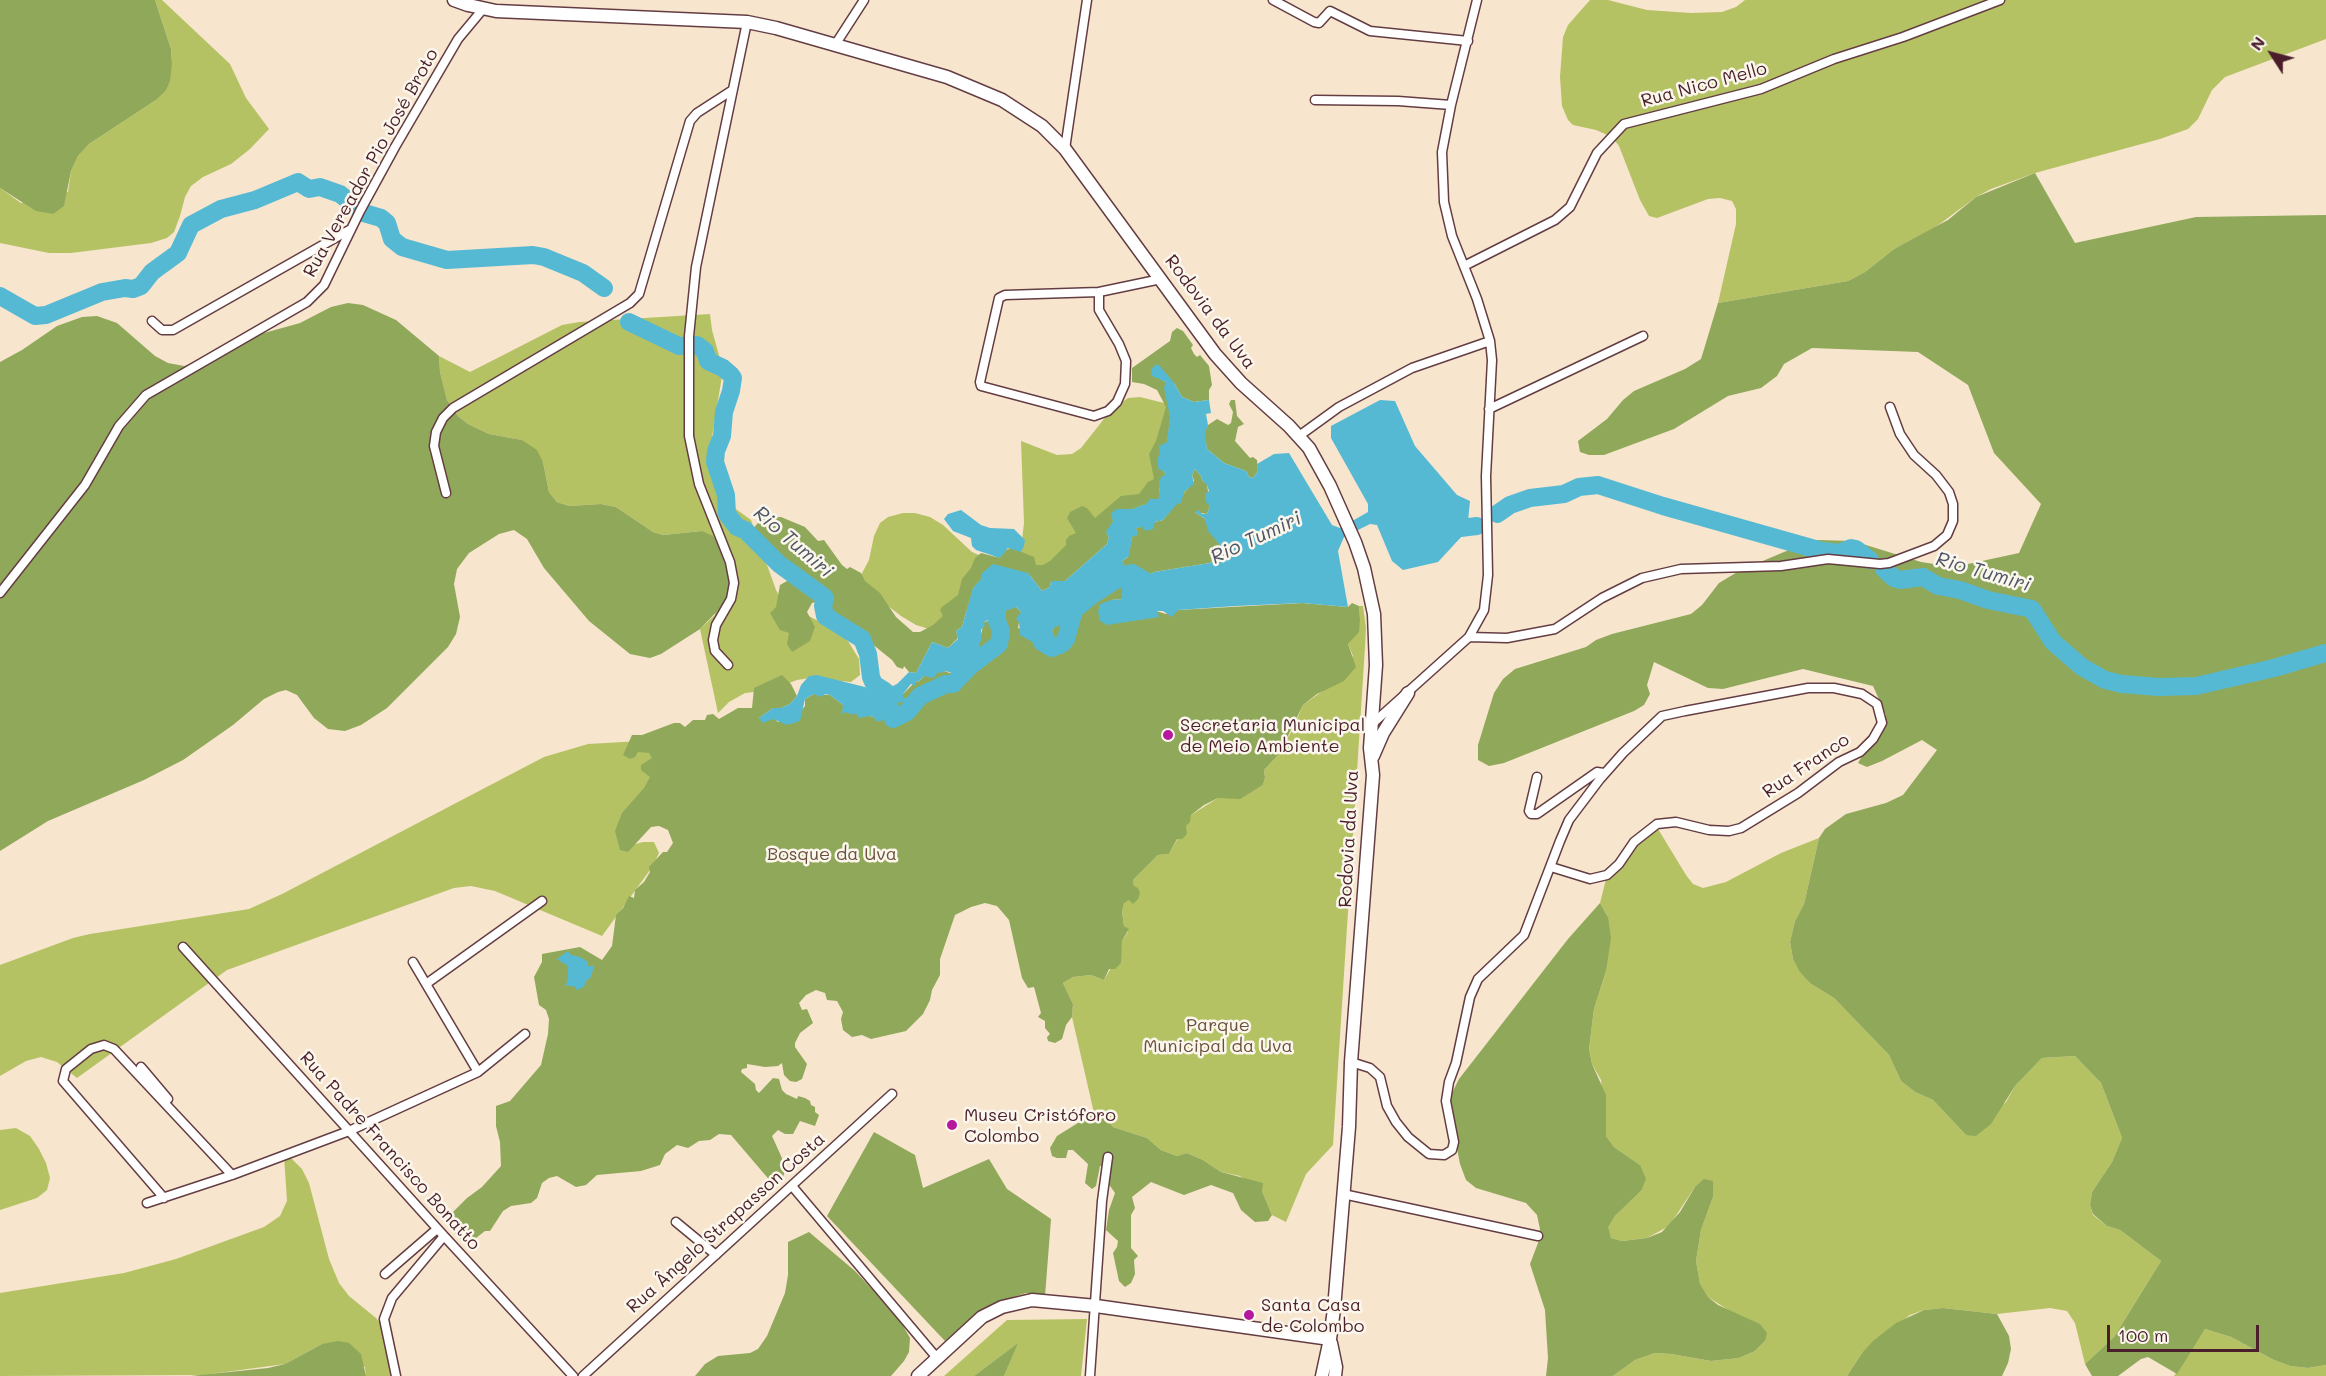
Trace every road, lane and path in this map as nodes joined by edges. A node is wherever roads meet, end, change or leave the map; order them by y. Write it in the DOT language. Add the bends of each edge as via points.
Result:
graph roads {
  1 [pos="454,0"];
  2 [pos="864,0"];
  3 [pos="1087,0"];
  4 [pos="1273,0"];
  5 [pos="1477,0"];
  6 [pos="2000,0"];
  7 [pos="483,9"];
  8 [pos="747,22"];
  9 [pos="1468,41"];
  10 [pos="835,45"];
  11 [pos="731,91"];
  12 [pos="1315,100"];
  13 [pos="1451,105"];
  14 [pos="1065,148"];
  15 [pos="351,229"];
  16 [pos="1464,266"];
  17 [pos="1161,279"];
  18 [pos="1099,292"];
  19 [pos="152,321"];
  20 [pos="1643,336"];
  21 [pos="1490,341"];
  22 [pos="1890,407"];
  23 [pos="1489,409"];
  24 [pos="1299,436"];
  25 [pos="446,493"];
  26 [pos="0,593"];
  27 [pos="1469,637"];
  28 [pos="729,665"];
  29 [pos="1408,693"];
  30 [pos="1371,725"];
  31 [pos="1371,760"];
  32 [pos="1604,773"];
  33 [pos="1537,777"];
  34 [pos="1551,867"];
  35 [pos="542,902"];
  36 [pos="183,947"];
  37 [pos="413,962"];
  38 [pos="426,984"];
  39 [pos="525,1034"];
  40 [pos="1351,1062"];
  41 [pos="141,1067"];
  42 [pos="478,1072"];
  43 [pos="892,1094"];
  44 [pos="349,1131"];
  45 [pos="1108,1157"];
  46 [pos="232,1175"];
  47 [pos="792,1186"];
  48 [pos="1343,1194"];
  49 [pos="164,1198"];
  50 [pos="147,1203"];
  51 [pos="676,1222"];
  52 [pos="437,1229"];
  53 [pos="444,1236"];
  54 [pos="1538,1236"];
  55 [pos="716,1255"];
  56 [pos="385,1274"];
  57 [pos="1096,1306"];
  58 [pos="1330,1339"];
  59 [pos="938,1358"];
  60 [pos="396,1376"];
  61 [pos="573,1376"];
  62 [pos="583,1376"];
  63 [pos="918,1376"];
  64 [pos="1090,1376"];
  65 [pos="1322,1376"];
  66 [pos="1335,1376"];
  1 -- 7 [label="street, Rodovia da Uva"];
  2 -- 10 [label="street"];
  3 -- 14 [label="street"];
  4 -- 9 [label="street" via="1314,22 1319,23 1329,11 1370,32"];
  5 -- 9 [label="street"];
  6 -- 16 [label="street, Rua Nico Mello" via="1761,89 1624,124 1597,153 1570,207 1555,220"];
  7 -- 8 [label="street, Rodovia da Uva"];
  7 -- 15 [label="street, Rua Vereador Pio José Broto" via="458,39"];
  8 -- 10 [label="street, Rodovia da Uva"];
  8 -- 11 [label="street"];
  9 -- 13 [label="street"];
  10 -- 14 [label="street, Rodovia da Uva" via="947,77 991,95 1042,126"];
  11 -- 25 [label="street" via="697,112 690,121 639,294 453,408 443,418 434,447"];
  11 -- 28 [label="street" via="696,267 689,336 689,436 699,483 735,584 713,640 715,651"];
  12 -- 13 [label="street"];
  13 -- 16 [label="street" via="1443,152 1444,202"];
  14 -- 17 [label="street, Rodovia da Uva"];
  15 -- 19 [label="street" via="173,330 162,330"];
  15 -- 26 [label="street, Rua Vereador Pio José Broto" via="324,285 307,302 146,395 119,426 85,485"];
  16 -- 21 [label="street"];
  17 -- 18 [label="street"];
  17 -- 24 [label="street, Rodovia da Uva" via="1232,374"];
  18 -- 18 [label="street" via="999,298 981,386 1094,416 1108,411 1125,384 1126,361 1099,310"];
  20 -- 23 [label="street"];
  21 -- 23 [label="street"];
  21 -- 24 [label="street" via="1412,368 1339,407"];
  22 -- 27 [label="street" via="1899,434 1936,476 1953,504 1953,521 1947,535 1934,546 1880,564 1828,559 1781,566 1681,570 1642,578 1602,598 1556,629 1507,638"];
  23 -- 27 [label="street" via="1488,575 1484,610"];
  24 -- 30 [label="street, Rodovia da Uva" via="1317,463 1364,568 1374,614 1376,665"];
  27 -- 29 [label="street"];
  29 -- 30 [label="street"];
  29 -- 31 [label="street"];
  30 -- 31 [label="street, Rodovia da Uva"];
  31 -- 40 [label="street, Rodovia da Uva"];
  32 -- 33 [label="street" via="1597,772 1531,814"];
  32 -- 34 [label="street, Rua Franco" via="1569,820"];
  32 -- 34 [label="street, Rua Franco" via="1662,716 1808,688 1863,694 1877,704 1882,723 1860,752 1741,828 1709,830 1676,822 1657,825 1634,842 1607,875 1590,879"];
  34 -- 40 [label="street, Rua Franco" via="1524,935 1478,979 1470,997 1446,1101 1455,1142 1452,1150 1444,1155 1429,1154 1418,1147 1396,1122 1380,1077 1370,1068"];
  35 -- 38 [label="street"];
  36 -- 44 [label="street, Rua Padre Francisco Bonatto"];
  37 -- 38 [label="street"];
  38 -- 42 [label="street"];
  39 -- 42 [label="street"];
  40 -- 48 [label="street, Rodovia da Uva"];
  41 -- 46 [label="street"];
  42 -- 44 [label="street"];
  43 -- 47 [label="street, Rua Ângelo Strapasson Costa"];
  44 -- 46 [label="street"];
  44 -- 52 [label="street, Rua Padre Francisco Bonatto"];
  45 -- 57 [label="street"];
  46 -- 49 [label="street"];
  46 -- 49 [label="street" via="114,1049 104,1045 91,1049 66,1069 63,1081"];
  47 -- 55 [label="street, Rua Ângelo Strapasson Costa"];
  47 -- 59 [label="street"];
  48 -- 54 [label="street"];
  48 -- 58 [label="street, Rodovia da Uva"];
  49 -- 50 [label="street"];
  51 -- 55 [label="street"];
  52 -- 53 [label="street, Rua Padre Francisco Bonatto"];
  52 -- 56 [label="street"];
  53 -- 60 [label="street" via="392,1298 384,1319"];
  53 -- 61 [label="street, Rua Padre Francisco Bonatto"];
  55 -- 62 [label="street, Rua Ângelo Strapasson Costa"];
  57 -- 58 [label="street"];
  57 -- 59 [label="street" via="1032,1300 1002,1307 982,1317"];
  57 -- 64 [label="street"];
  58 -- 65 [label="street, Rodovia da Uva"];
  58 -- 66 [label="street, Rodovia da Uva"];
  59 -- 63 [label="street"];
}
